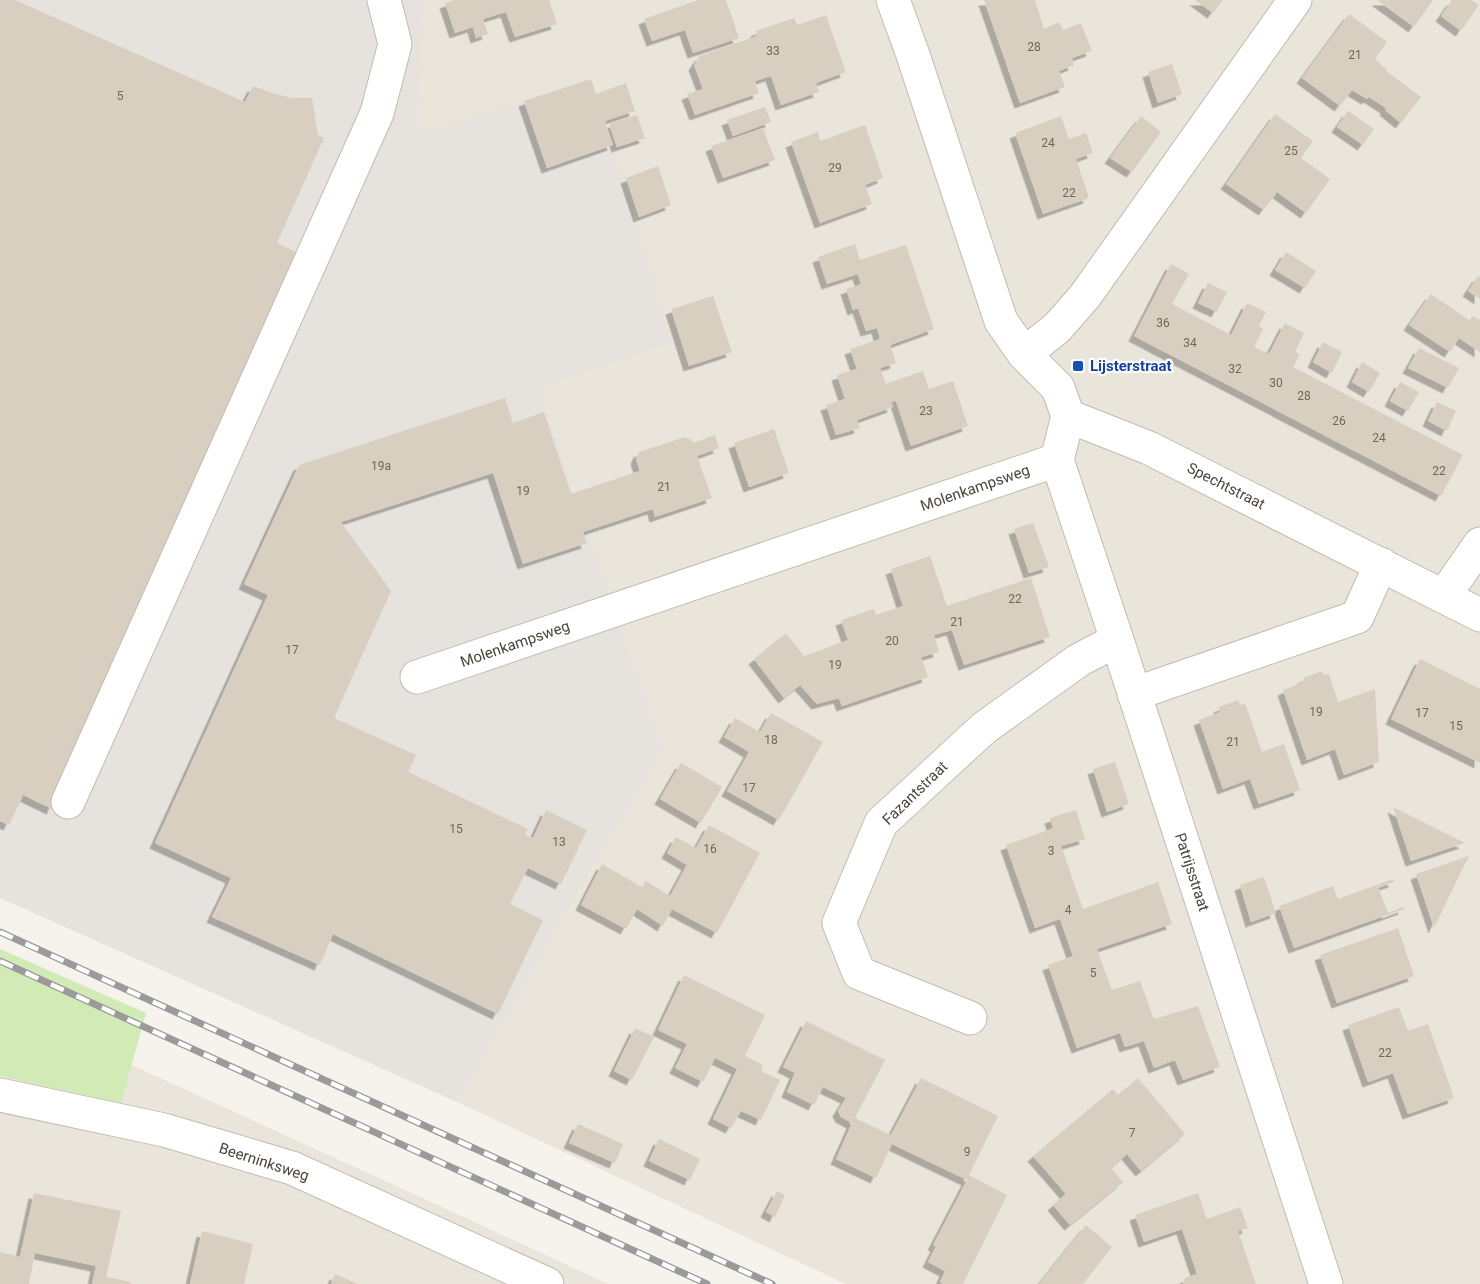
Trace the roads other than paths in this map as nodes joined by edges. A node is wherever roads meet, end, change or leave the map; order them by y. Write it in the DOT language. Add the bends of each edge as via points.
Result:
graph roads {
  1 [pos="384,0"];
  2 [pos="893,0"];
  3 [pos="1295,0"];
  4 [pos="1024,354"];
  5 [pos="1068,416"];
  6 [pos="1057,460"];
  7 [pos="1480,544"];
  8 [pos="1381,564"];
  9 [pos="1444,596"];
  10 [pos="1480,615"];
  11 [pos="1117,640"];
  12 [pos="417,677"];
  13 [pos="1134,694"];
  14 [pos="68,802"];
  15 [pos="970,1018"];
  16 [pos="0,1095"];
  17 [pos="547,1284"];
  18 [pos="1326,1284"];
  1 -- 14 [label="street" via="395,44 377,113"];
  2 -- 4 [label="street" via="1001,321"];
  3 -- 4 [label="street" via="1085,296 1057,328"];
  4 -- 5 [label="street" via="1058,388"];
  5 -- 6 [label="street"];
  5 -- 8 [label="street, Spechtstraat" via="1149,448"];
  6 -- 11 [label="street, Patrijsstraat"];
  6 -- 12 [label="street, Molenkampsweg"];
  7 -- 9 [label="street"];
  8 -- 9 [label="street, Spechtstraat"];
  8 -- 13 [label="street" via="1357,617"];
  9 -- 10 [label="street, Spechtstraat"];
  11 -- 13 [label="street, Patrijsstraat"];
  11 -- 15 [label="street, Fazantstraat" via="1079,660 984,729 881,823 839,923 859,973"];
  13 -- 18 [label="street, Patrijsstraat"];
  16 -- 17 [label="street, Beerninksweg" via="164,1130 292,1168"];
}
